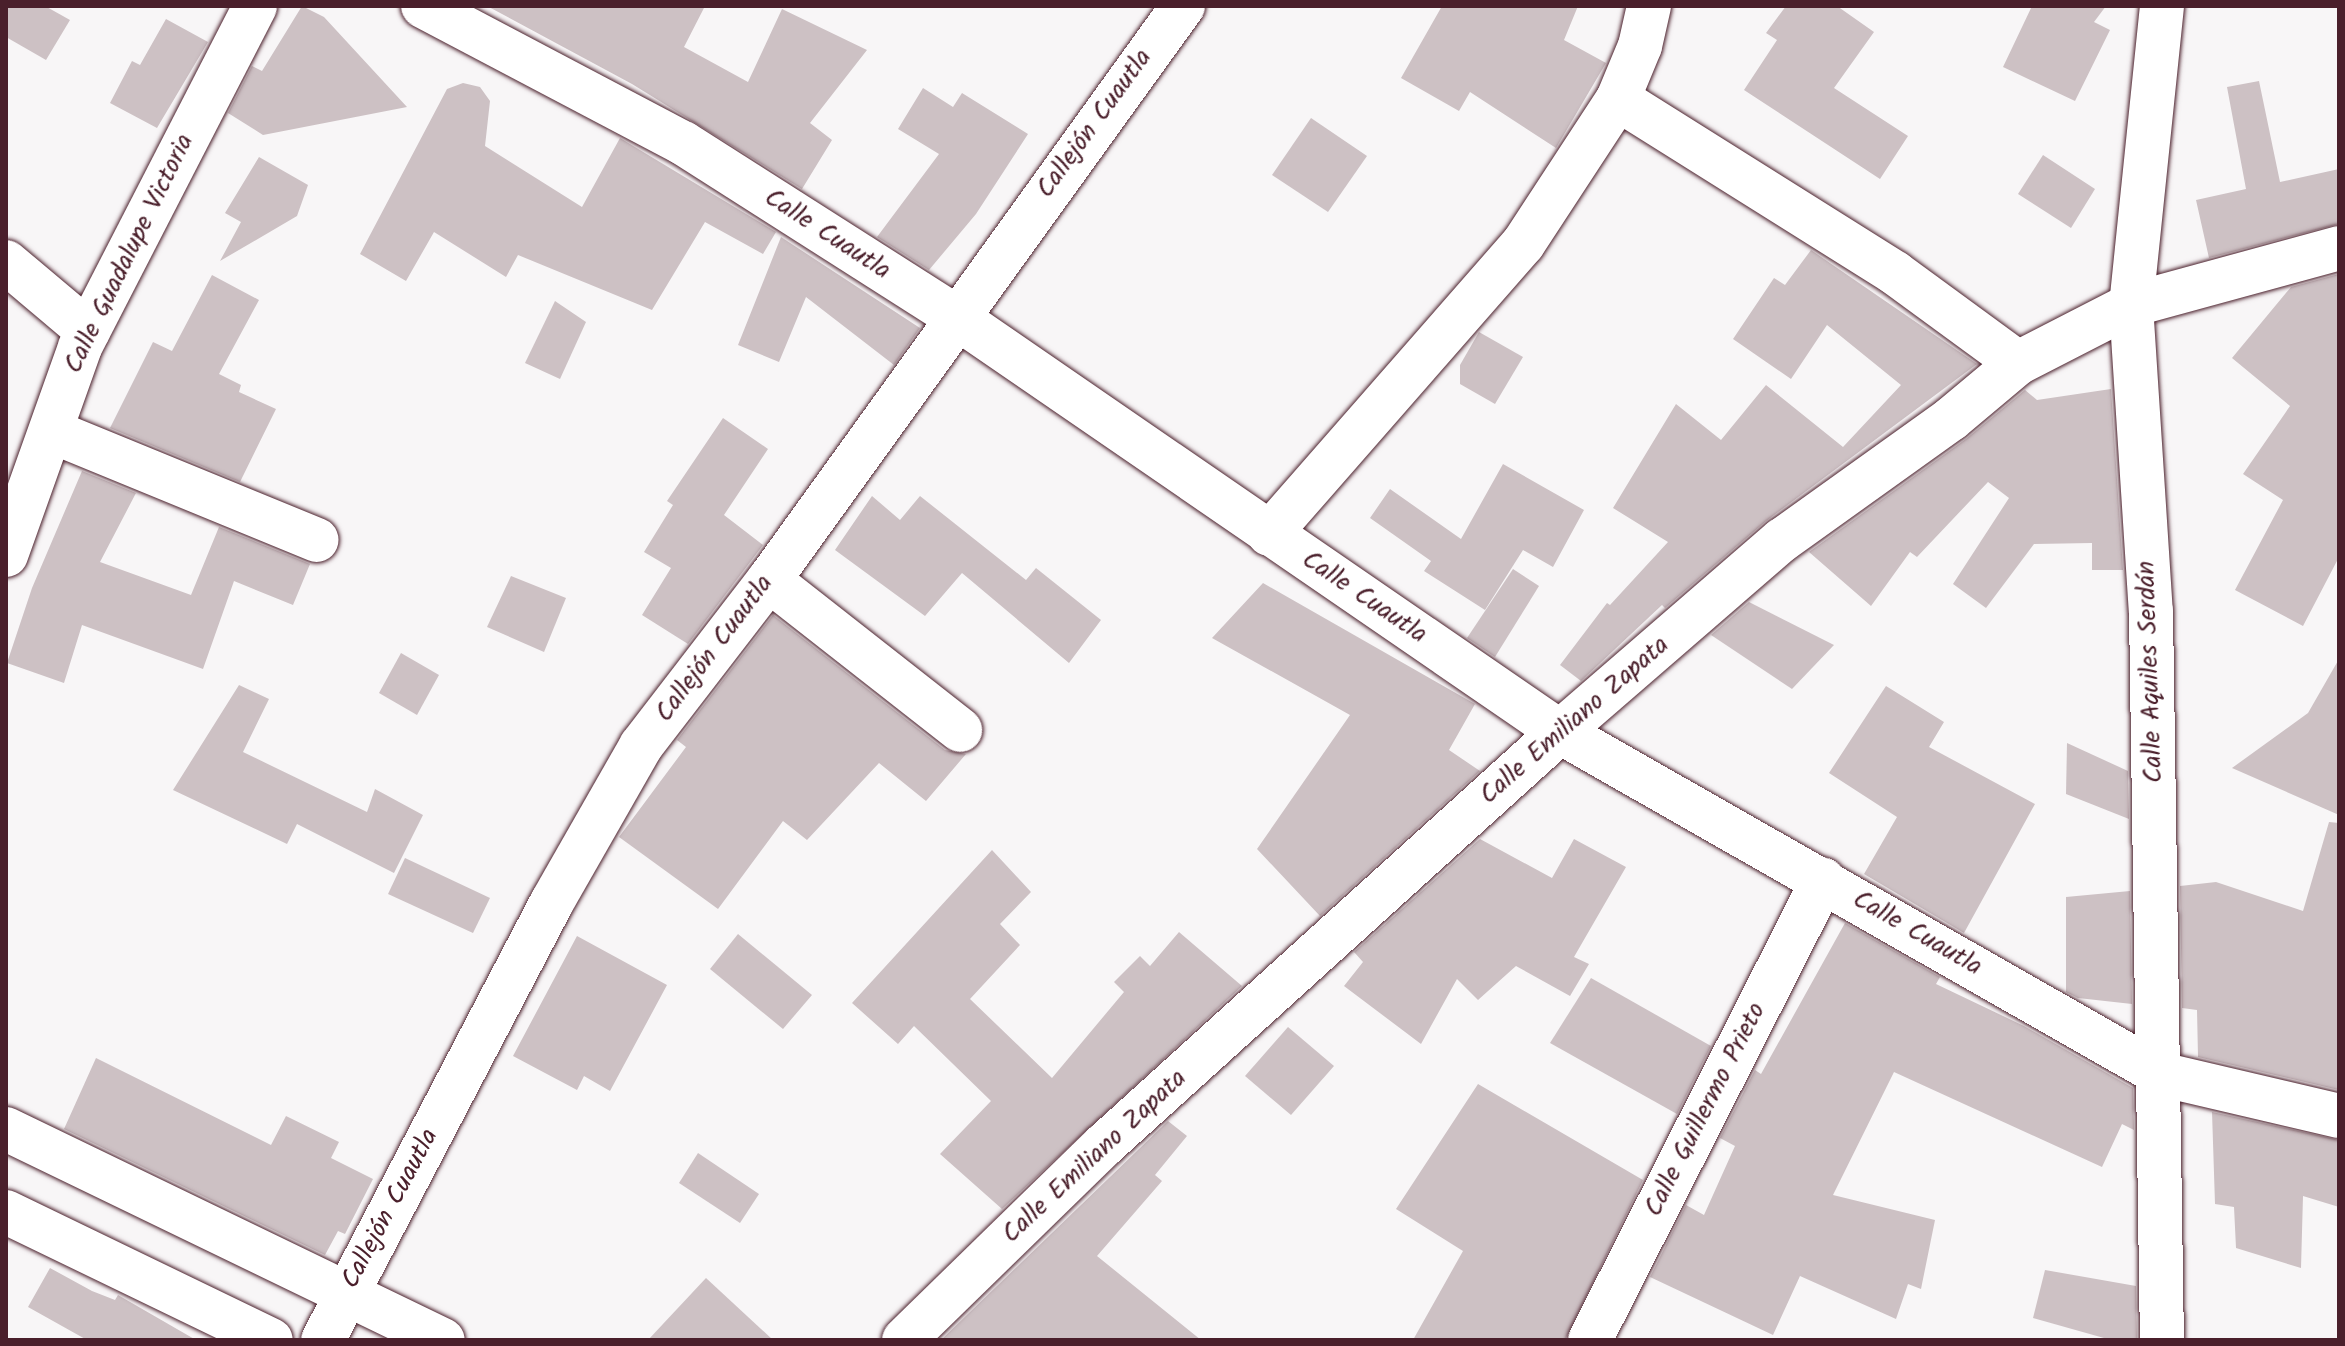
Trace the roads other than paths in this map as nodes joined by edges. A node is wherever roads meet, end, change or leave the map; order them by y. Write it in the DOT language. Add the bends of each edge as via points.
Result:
graph roads {
  1 [pos="255,6"];
  2 [pos="423,6"];
  3 [pos="1183,6"];
  4 [pos="1649,6"];
  5 [pos="2162,6"];
  6 [pos="1618,99"];
  7 [pos="2339,248"];
  8 [pos="6,262"];
  9 [pos="2131,305"];
  10 [pos="956,317"];
  11 [pos="88,331"];
  12 [pos="2018,363"];
  13 [pos="51,431"];
  14 [pos="1269,534"];
  15 [pos="317,540"];
  16 [pos="6,555"];
  17 [pos="769,580"];
  18 [pos="960,730"];
  19 [pos="1560,732"];
  20 [pos="1823,880"];
  21 [pos="2160,1074"];
  22 [pos="2339,1116"];
  23 [pos="6,1129"];
  24 [pos="6,1212"];
  25 [pos="346,1292"];
  26 [pos="271,1340"];
  27 [pos="323,1340"];
  28 [pos="443,1340"];
  29 [pos="904,1340"];
  30 [pos="1590,1340"];
  31 [pos="2162,1340"];
  1 -- 11 [label="street, Calle Guadalupe Victoria"];
  2 -- 10 [label="street, Calle Cuautla" via="683,143"];
  3 -- 10 [label="street, Callejón Cuautla"];
  4 -- 6 [label="street" via="1640,46"];
  5 -- 9 [label="street, Calle Aquiles Serdán"];
  6 -- 12 [label="street" via="1895,273"];
  6 -- 14 [label="street" via="1523,244"];
  7 -- 9 [label="street, Calle Emiliano Zapata"];
  8 -- 11 [label="street"];
  9 -- 12 [label="street, Calle Emiliano Zapata"];
  9 -- 21 [label="street, Calle Aquiles Serdán" via="2151,611"];
  10 -- 14 [label="street, Calle Cuautla"];
  10 -- 17 [label="street, Callejón Cuautla"];
  11 -- 13 [label="street, Calle Guadalupe Victoria"];
  12 -- 19 [label="street, Calle Emiliano Zapata" via="1951,419 1782,540"];
  13 -- 15 [label="street"];
  13 -- 16 [label="street, Calle Guadalupe Victoria"];
  14 -- 19 [label="street, Calle Cuautla"];
  17 -- 18 [label="street"];
  17 -- 25 [label="street, Callejón Cuautla" via="641,746 552,902"];
  19 -- 20 [label="street, Calle Cuautla"];
  19 -- 29 [label="street, Calle Emiliano Zapata" via="1104,1145"];
  20 -- 21 [label="street, Calle Cuautla"];
  20 -- 30 [label="street, Calle Guillermo Prieto"];
  21 -- 22 [label="street, Calle Cuautla"];
  21 -- 31 [label="street, Calle Aquiles Serdán"];
  23 -- 25 [label="street"];
  24 -- 26 [label="street"];
  25 -- 27 [label="street, Callejón Cuautla"];
  25 -- 28 [label="street"];
}
